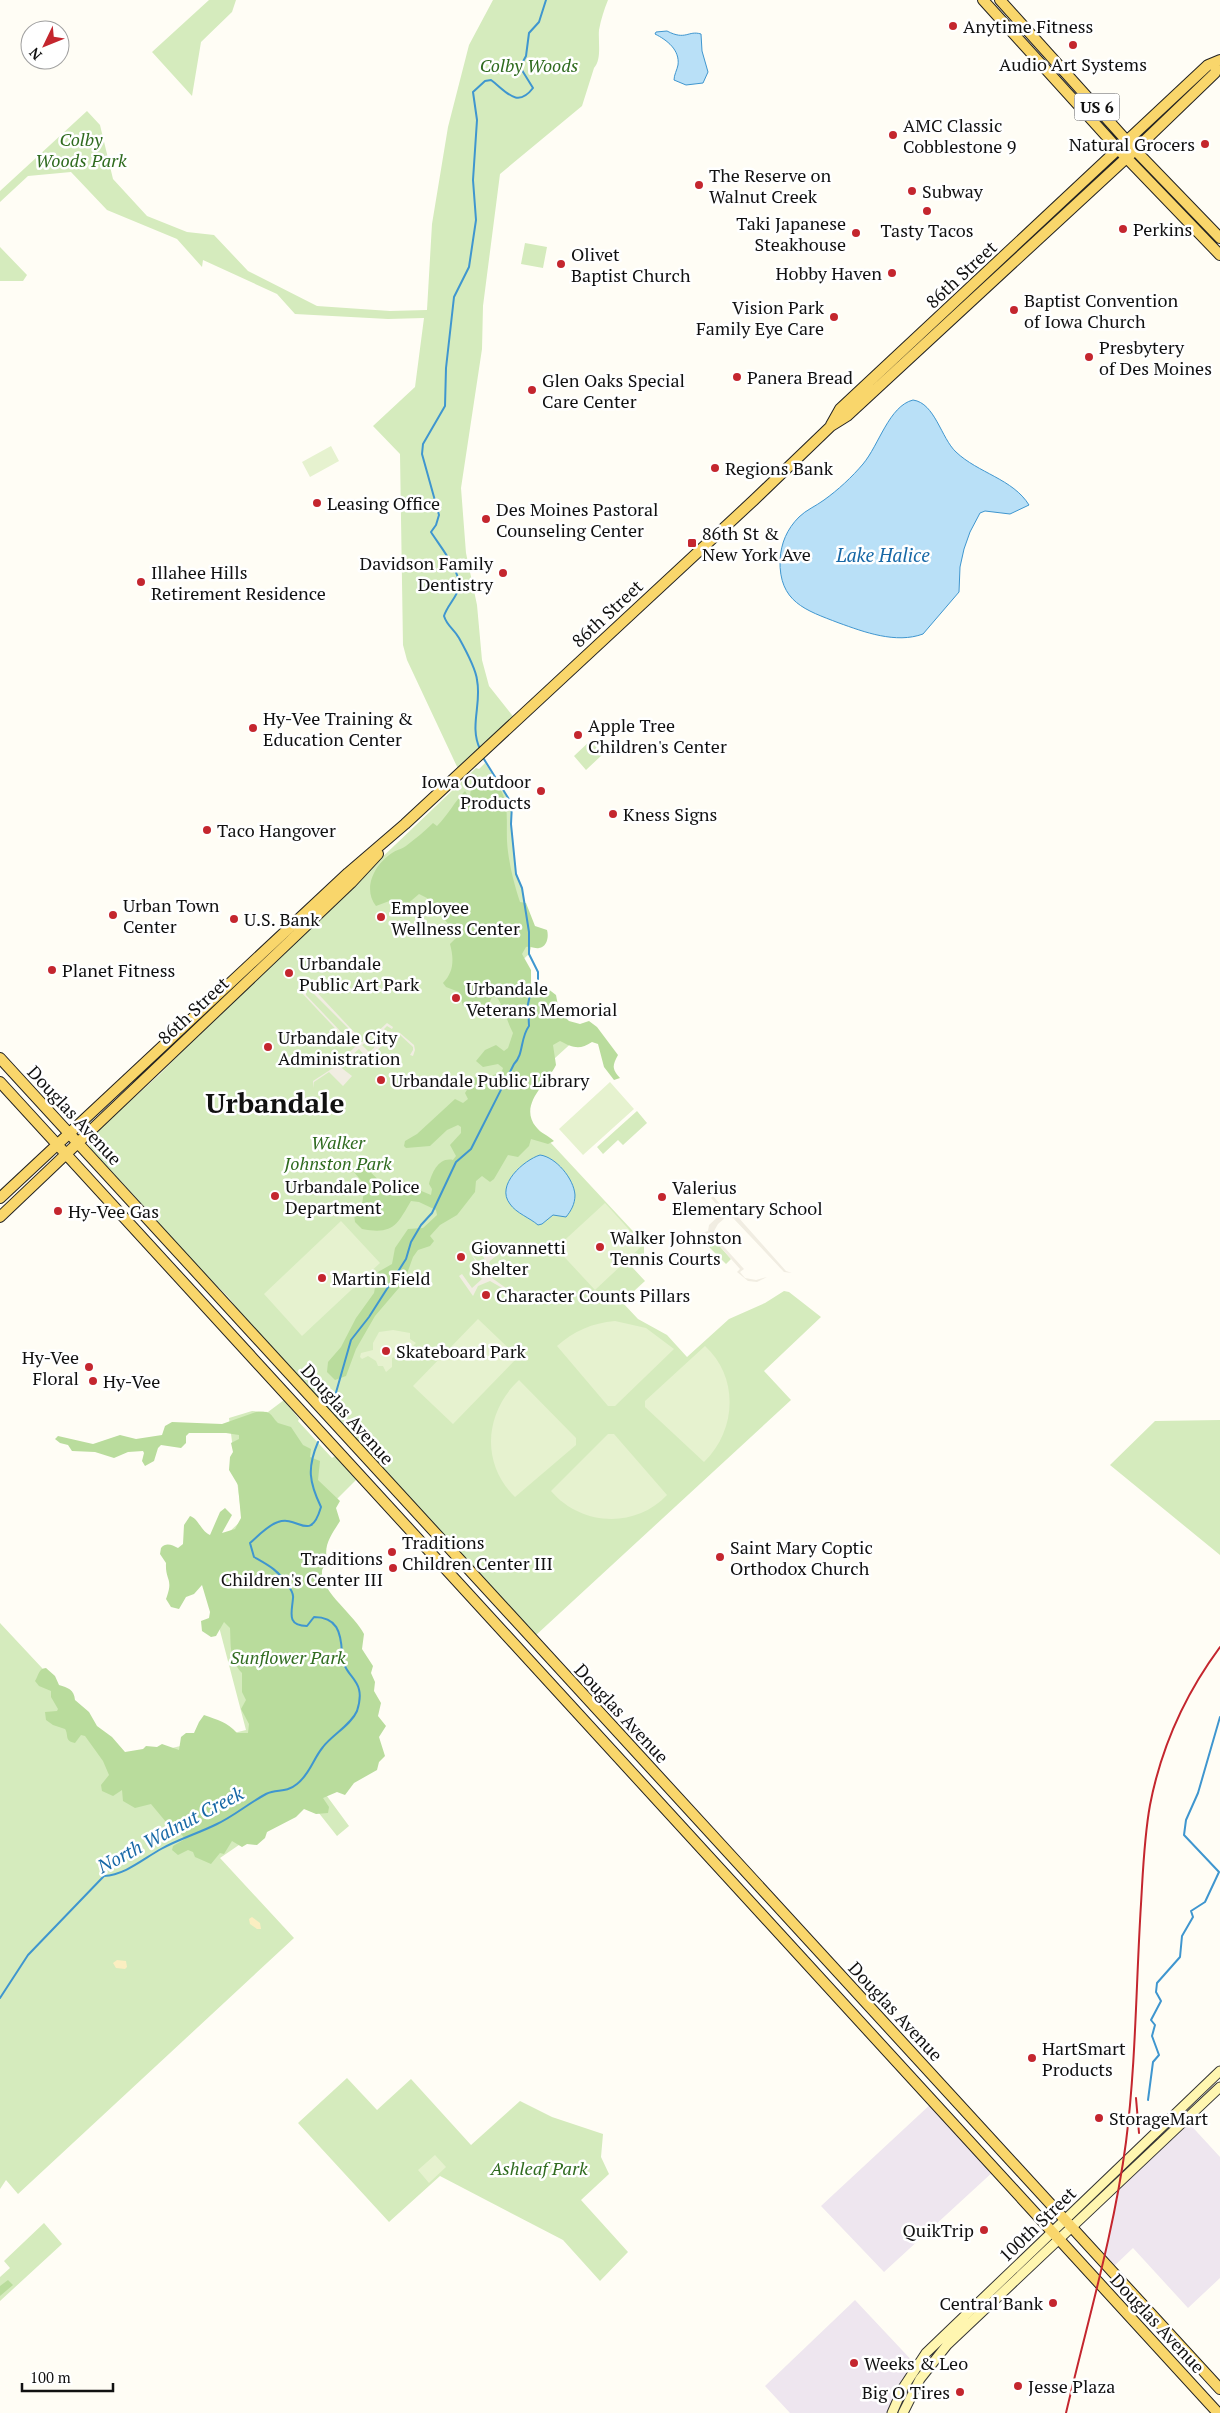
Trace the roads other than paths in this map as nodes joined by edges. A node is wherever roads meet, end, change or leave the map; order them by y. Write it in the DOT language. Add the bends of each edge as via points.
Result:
graph roads {
  1 [pos="983,0"];
  2 [pos="1000,0"];
  3 [pos="1219,61"];
  4 [pos="1128,142"];
  5 [pos="1118,149"];
  6 [pos="1135,150"];
  7 [pos="1126,158"];
  8 [pos="1220,238"];
  9 [pos="1220,255"];
  10 [pos="831,426"];
  11 [pos="405,824"];
  12 [pos="0,1058"];
  13 [pos="0,1082"];
  14 [pos="70,1134"];
  15 [pos="58,1144"];
  16 [pos="78,1144"];
  17 [pos="67,1154"];
  18 [pos="0,1198"];
  19 [pos="0,1216"];
  20 [pos="1220,2072"];
  21 [pos="1220,2088"];
  22 [pos="1065,2220"];
  23 [pos="1073,2228"];
  24 [pos="1052,2232"];
  25 [pos="1060,2240"];
  26 [pos="1220,2389"];
  27 [pos="892,2413"];
  28 [pos="902,2413"];
  29 [pos="1218,2413"];
  1 -- 5 [label="main road, US 6"];
  2 -- 4 [label="main road, US 6"];
  3 -- 4 [label="main road, 86th Street" via="1208,65"];
  3 -- 6 [label="main road, 86th Street" via="1215,73"];
  4 -- 5 [label="main road, 86th Street"];
  4 -- 6 [label="main road, US 6"];
  5 -- 7 [label="main road, US 6"];
  5 -- 10 [label="main road, 86th Street" via="840,409"];
  6 -- 7 [label="main road, 86th Street"];
  6 -- 8 [label="main road, US 6"];
  7 -- 9 [label="main road, US 6"];
  7 -- 10 [label="main road, 86th Street" via="847,416"];
  10 -- 11 [label="main road, 86th Street"];
  11 -- 14 [label="main road, 86th Street" via="348,872"];
  11 -- 16 [label="main road, 86th Street" via="351,883"];
  12 -- 14 [label="main road, Douglas Avenue"];
  13 -- 15 [label="main road, Douglas Avenue"];
  14 -- 15 [label="main road, 86th Street"];
  14 -- 16 [label="main road, Douglas Avenue"];
  15 -- 17 [label="main road, Douglas Avenue"];
  15 -- 18 [label="main road, 86th Street"];
  16 -- 17 [label="main road, 86th Street"];
  16 -- 22 [label="main road, Douglas Avenue"];
  17 -- 19 [label="main road, 86th Street"];
  17 -- 24 [label="main road, Douglas Avenue"];
  20 -- 22 [label="main road, 100th Street"];
  21 -- 23 [label="main road, 100th Street"];
  22 -- 23 [label="main road, Douglas Avenue"];
  22 -- 24 [label="main road, 100th Street"];
  23 -- 25 [label="main road, 100th Street"];
  23 -- 26 [label="main road, Douglas Avenue"];
  24 -- 25 [label="main road, Douglas Avenue"];
  24 -- 27 [label="main road, 100th Street" via="926,2354 903,2388"];
  25 -- 28 [label="main road, 100th Street" via="936,2356"];
  25 -- 29 [label="main road, Douglas Avenue"];
}
